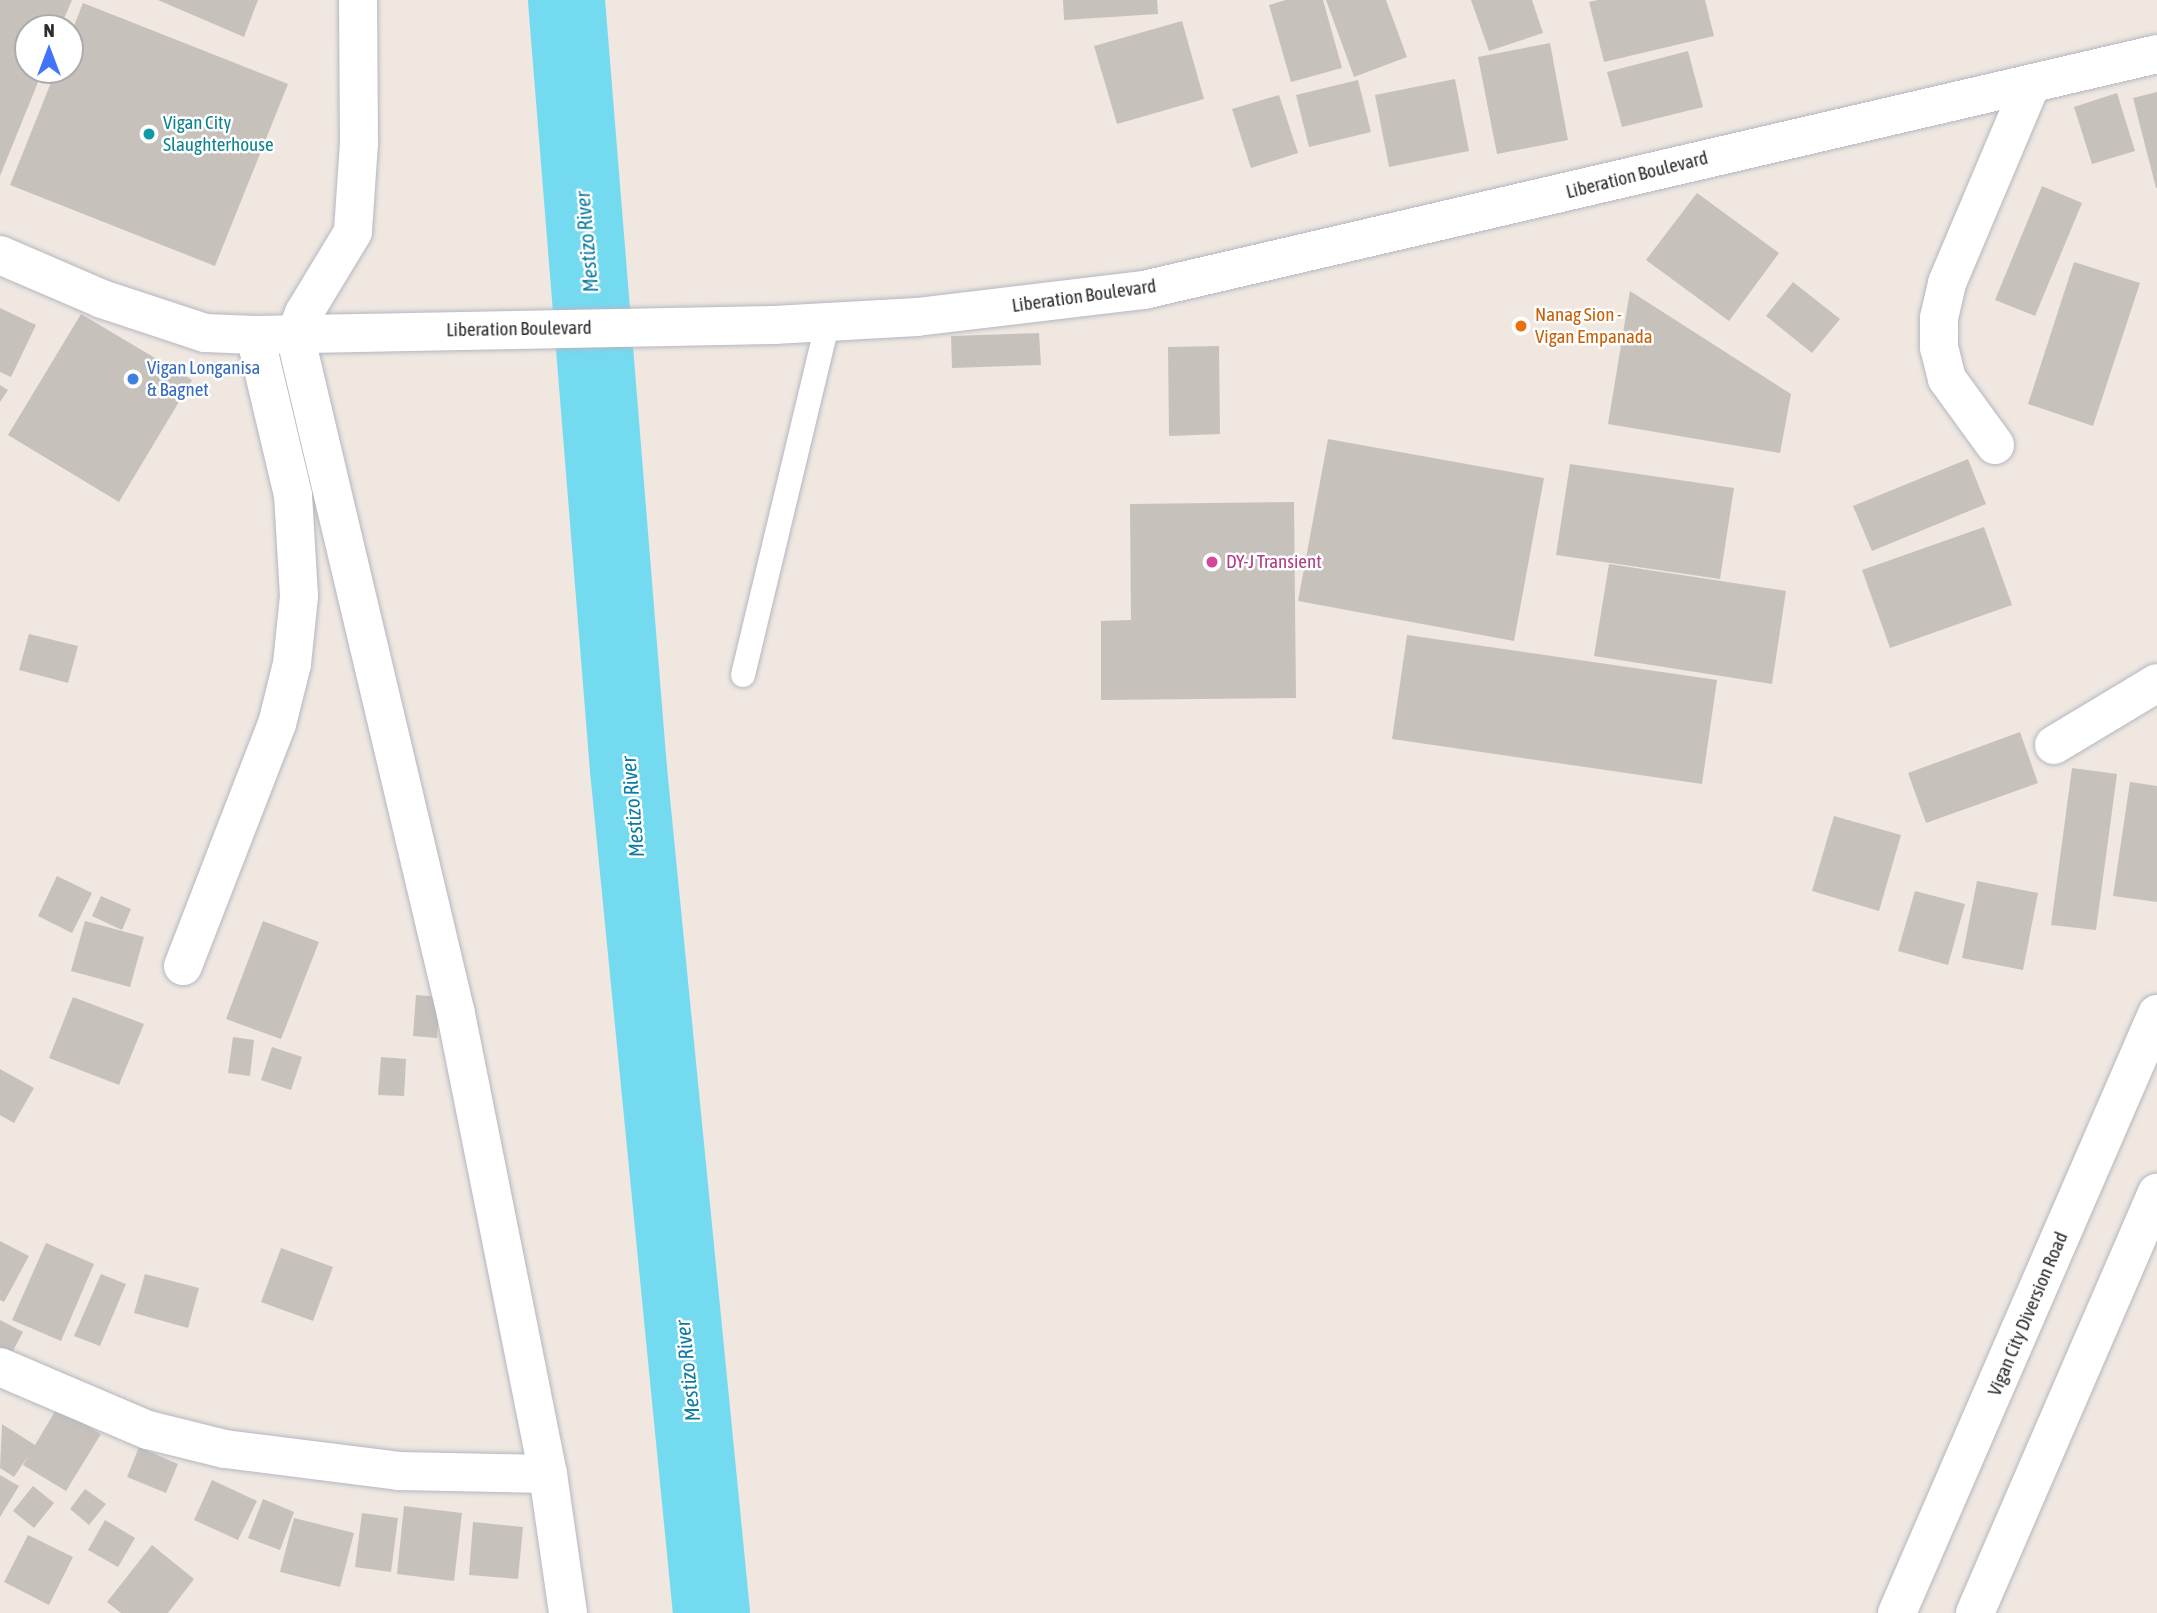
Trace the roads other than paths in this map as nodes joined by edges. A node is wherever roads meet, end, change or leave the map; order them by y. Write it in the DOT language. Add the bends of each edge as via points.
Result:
graph roads {
  1 [pos="358,0"];
  2 [pos="2157,54"];
  3 [pos="2031,84"];
  4 [pos="0,255"];
  5 [pos="828,322"];
  6 [pos="255,335"];
  7 [pos="295,335"];
  8 [pos="1995,445"];
  9 [pos="743,675"];
  10 [pos="2157,683"];
  11 [pos="2054,745"];
  12 [pos="183,966"];
  13 [pos="2157,1014"];
  14 [pos="2157,1193"];
  15 [pos="0,1367"];
  16 [pos="548,1474"];
  17 [pos="568,1613"];
  18 [pos="1897,1613"];
  19 [pos="1975,1613"];
  1 -- 7 [label="street" via="359,143 353,232"];
  2 -- 3 [label="street, Liberation Boulevard"];
  3 -- 5 [label="street, Liberation Boulevard" via="1144,290 916,317"];
  3 -- 8 [label="street" via="1947,283 1939,318 1939,348 1947,379"];
  4 -- 6 [label="street, Liberation Boulevard" via="102,299 205,333"];
  5 -- 7 [label="street, Liberation Boulevard"];
  5 -- 9 [label="lane"];
  6 -- 7 [label="street, Liberation Boulevard"];
  6 -- 12 [label="street" via="293,495 299,596 295,637 277,724"];
  7 -- 16 [label="street" via="456,1014"];
  10 -- 11 [label="street"];
  13 -- 18 [label="street, Vigan City Diversion Road"];
  14 -- 19 [label="street"];
  15 -- 16 [label="street" via="148,1430 225,1449 399,1471"];
  16 -- 17 [label="street"];
}
